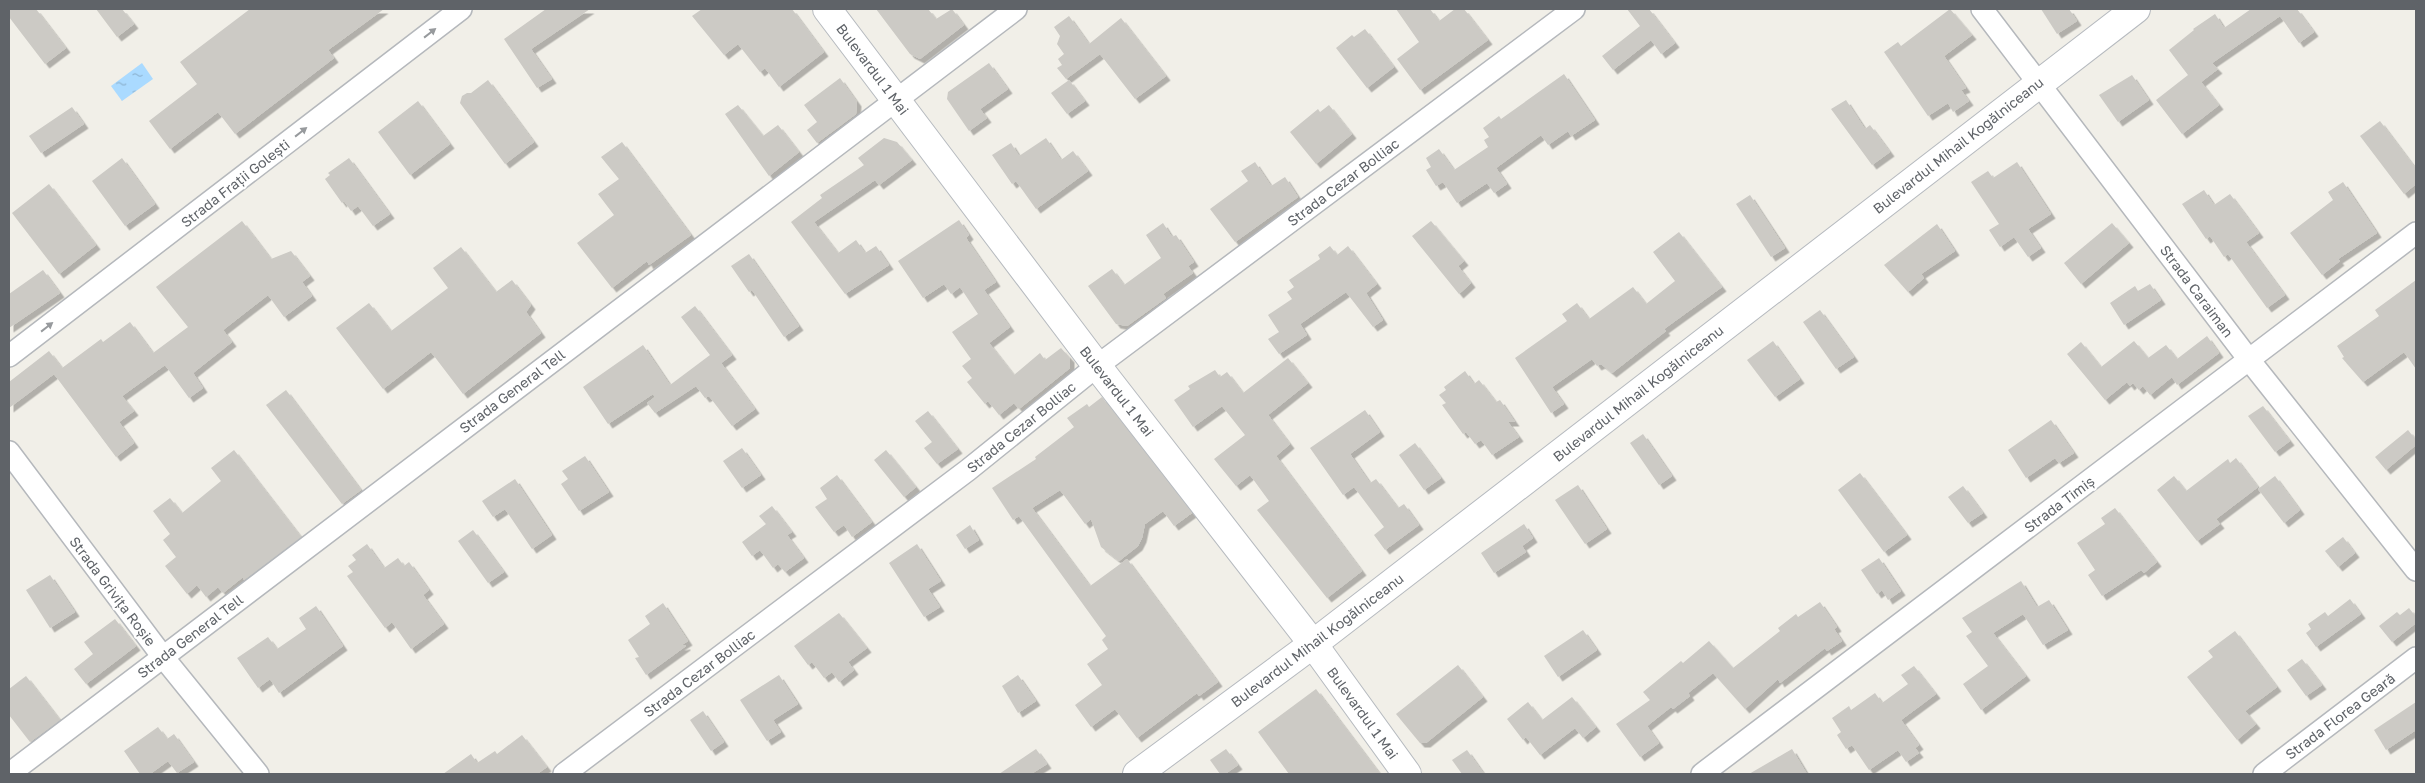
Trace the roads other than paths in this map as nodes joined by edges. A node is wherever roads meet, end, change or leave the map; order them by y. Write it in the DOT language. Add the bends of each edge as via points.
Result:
graph roads {
  1 [pos="461,9"];
  2 [pos="827,9"];
  3 [pos="1016,9"];
  4 [pos="1574,9"];
  5 [pos="1982,9"];
  6 [pos="2136,9"];
  7 [pos="2039,83"];
  8 [pos="896,99"];
  9 [pos="2416,233"];
  10 [pos="9,356"];
  11 [pos="2250,361"];
  12 [pos="1097,366"];
  13 [pos="9,452"];
  14 [pos="2416,570"];
  15 [pos="1313,644"];
  16 [pos="163,657"];
  17 [pos="2416,658"];
  18 [pos="9,774"];
  19 [pos="258,774"];
  20 [pos="564,774"];
  21 [pos="1137,774"];
  22 [pos="1407,774"];
  23 [pos="1702,774"];
  24 [pos="2264,774"];
  10 -- 1 [label="street, Strada Frații Golești, one-way"];
  2 -- 8 [label="street, Bulevardul 1 Mai"];
  3 -- 8 [label="street, Strada General Tell"];
  4 -- 12 [label="street, Strada Cezar Bolliac"];
  5 -- 7 [label="street, Strada Caraiman"];
  6 -- 7 [label="street, Bulevardul Mihail Kogălniceanu"];
  7 -- 11 [label="street, Strada Caraiman"];
  7 -- 15 [label="street, Bulevardul Mihail Kogălniceanu"];
  8 -- 12 [label="street, Bulevardul 1 Mai"];
  8 -- 16 [label="street, Strada General Tell"];
  9 -- 11 [label="street, Strada Timiș"];
  11 -- 14 [label="street, Strada Caraiman"];
  11 -- 23 [label="street, Strada Timiș"];
  12 -- 15 [label="street, Bulevardul 1 Mai"];
  12 -- 20 [label="street, Strada Cezar Bolliac" via="968,470"];
  13 -- 16 [label="street, Strada Grivița Roșie"];
  15 -- 21 [label="street, Bulevardul Mihail Kogălniceanu"];
  15 -- 22 [label="street, Bulevardul 1 Mai"];
  16 -- 18 [label="street, Strada General Tell"];
  16 -- 19 [label="street, Strada Grivița Roșie"];
  17 -- 24 [label="street, Strada Florea Geară"];
}
